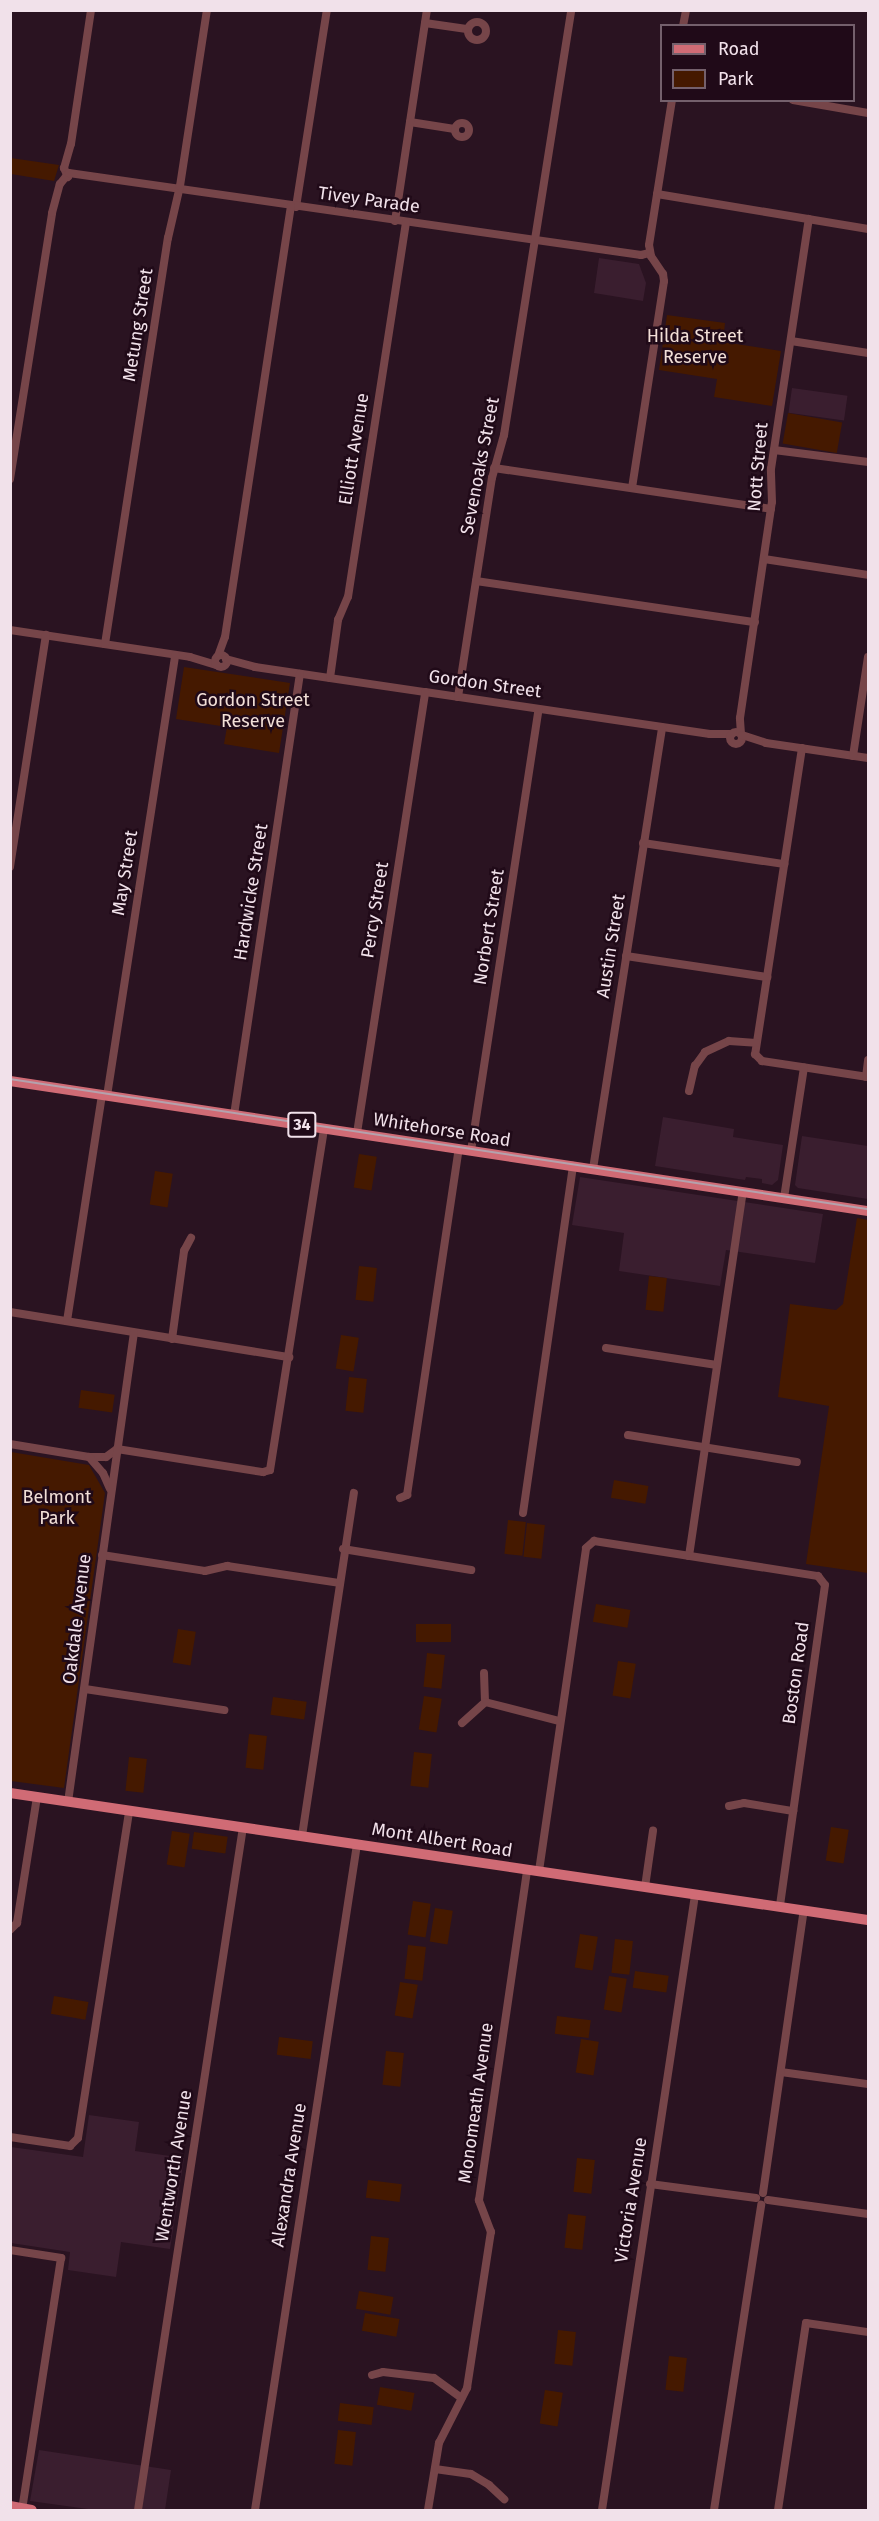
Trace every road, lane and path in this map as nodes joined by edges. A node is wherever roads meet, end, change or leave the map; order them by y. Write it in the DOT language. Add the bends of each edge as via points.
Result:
graph roads {
  1 [pos="91,10"];
  2 [pos="207,10"];
  3 [pos="327,10"];
  4 [pos="427,10"];
  5 [pos="571,10"];
  6 [pos="425,23"];
  7 [pos="467,29"];
  8 [pos="672,102"];
  9 [pos="805,102"];
  10 [pos="868,113"];
  11 [pos="411,122"];
  12 [pos="454,129"];
  13 [pos="69,175"];
  14 [pos="179,190"];
  15 [pos="657,194"];
  16 [pos="293,206"];
  17 [pos="809,219"];
  18 [pos="395,221"];
  19 [pos="406,222"];
  20 [pos="868,229"];
  21 [pos="534,240"];
  22 [pos="650,254"];
  23 [pos="791,341"];
  24 [pos="868,353"];
  25 [pos="774,450"];
  26 [pos="868,462"];
  27 [pos="494,468"];
  28 [pos="10,479"];
  29 [pos="632,488"];
  30 [pos="771,509"];
  31 [pos="764,559"];
  32 [pos="868,575"];
  33 [pos="476,581"];
  34 [pos="754,622"];
  35 [pos="10,630"];
  36 [pos="46,635"];
  37 [pos="105,644"];
  38 [pos="175,655"];
  39 [pos="868,657"];
  40 [pos="221,660"];
  41 [pos="300,674"];
  42 [pos="330,678"];
  43 [pos="425,692"];
  44 [pos="458,697"];
  45 [pos="539,709"];
  46 [pos="662,727"];
  47 [pos="737,737"];
  48 [pos="802,748"];
  49 [pos="853,756"];
  50 [pos="868,758"];
  51 [pos="643,843"];
  52 [pos="784,864"];
  53 [pos="10,867"];
  54 [pos="626,956"];
  55 [pos="767,977"];
  56 [pos="756,1043"];
  57 [pos="868,1060"];
  58 [pos="804,1068"];
  59 [pos="867,1077"];
  60 [pos="10,1081"];
  61 [pos="689,1091"];
  62 [pos="105,1095"];
  63 [pos="234,1115"];
  64 [pos="324,1128"];
  65 [pos="357,1133"];
  66 [pos="465,1150"];
  67 [pos="573,1166"];
  68 [pos="593,1169"];
  69 [pos="743,1192"];
  70 [pos="784,1198"];
  71 [pos="868,1211"];
  72 [pos="191,1238"];
  73 [pos="10,1312"];
  74 [pos="67,1322"];
  75 [pos="134,1333"];
  76 [pos="172,1339"];
  77 [pos="606,1348"];
  78 [pos="289,1357"];
  79 [pos="717,1365"];
  80 [pos="628,1435"];
  81 [pos="10,1444"];
  82 [pos="704,1448"];
  83 [pos="117,1449"];
  84 [pos="88,1457"];
  85 [pos="797,1462"];
  86 [pos="111,1490"];
  87 [pos="354,1493"];
  88 [pos="400,1498"];
  89 [pos="523,1513"];
  90 [pos="344,1549"];
  91 [pos="102,1555"];
  92 [pos="688,1556"];
  93 [pos="471,1570"];
  94 [pos="339,1583"];
  95 [pos="484,1673"];
  96 [pos="85,1689"];
  97 [pos="485,1702"];
  98 [pos="224,1710"];
  99 [pos="559,1721"];
  100 [pos="462,1723"];
  101 [pos="10,1793"];
  102 [pos="37,1797"];
  103 [pos="68,1802"];
  104 [pos="729,1806"];
  105 [pos="129,1811"];
  106 [pos="794,1811"];
  107 [pos="243,1827"];
  108 [pos="653,1832"];
  109 [pos="302,1836"];
  110 [pos="357,1844"];
  111 [pos="527,1869"];
  112 [pos="539,1871"];
  113 [pos="645,1887"];
  114 [pos="695,1895"];
  115 [pos="780,1906"];
  116 [pos="804,1910"];
  117 [pos="868,1920"];
  118 [pos="10,1930"];
  119 [pos="780,2072"];
  120 [pos="868,2084"];
  121 [pos="10,2137"];
  122 [pos="650,2184"];
  123 [pos="762,2199"];
  124 [pos="868,2214"];
  125 [pos="10,2250"];
  126 [pos="868,2332"];
  127 [pos="372,2375"];
  128 [pos="462,2398"];
  129 [pos="435,2469"];
  130 [pos="504,2499"];
  131 [pos="10,2506"];
  132 [pos="27,2510"];
  133 [pos="138,2511"];
  134 [pos="255,2511"];
  135 [pos="428,2511"];
  136 [pos="602,2511"];
  137 [pos="714,2511"];
  138 [pos="778,2511"];
  1 -- 13 [label="street"];
  2 -- 14 [label="street, Metung Street"];
  3 -- 16 [label="street"];
  4 -- 6 [label="street"];
  5 -- 21 [label="street, Sevenoaks Street"];
  6 -- 7 [label="street"];
  6 -- 11 [label="street"];
  8 -- 15 [label="street"];
  9 -- 10 [label="street"];
  11 -- 12 [label="street"];
  11 -- 18 [label="street"];
  13 -- 14 [label="street, Tivey Parade"];
  13 -- 28 [label="street" via="59,189 49,231"];
  14 -- 16 [label="street, Tivey Parade"];
  14 -- 37 [label="street, Metung Street" via="168,238"];
  15 -- 17 [label="street"];
  15 -- 22 [label="street"];
  16 -- 18 [label="street, Tivey Parade"];
  16 -- 40 [label="street"];
  17 -- 20 [label="street"];
  17 -- 23 [label="street, Nott Street"];
  18 -- 19 [label="street, Tivey Parade"];
  19 -- 21 [label="street, Tivey Parade"];
  19 -- 42 [label="street, Elliott Avenue" via="348,597 338,620"];
  21 -- 22 [label="street, Tivey Parade"];
  21 -- 27 [label="street, Sevenoaks Street" via="502,444"];
  22 -- 29 [label="street" via="664,279"];
  23 -- 24 [label="street"];
  23 -- 25 [label="street, Nott Street"];
  25 -- 26 [label="street"];
  25 -- 30 [label="street, Nott Street"];
  27 -- 29 [label="street"];
  27 -- 33 [label="street, Sevenoaks Street"];
  29 -- 30 [label="street"];
  30 -- 31 [label="street, Nott Street"];
  31 -- 32 [label="street"];
  31 -- 34 [label="street, Nott Street"];
  33 -- 34 [label="street"];
  33 -- 44 [label="street, Sevenoaks Street"];
  34 -- 47 [label="street, Nott Street"];
  35 -- 36 [label="street, Gordon Street"];
  36 -- 37 [label="street, Gordon Street"];
  36 -- 53 [label="street"];
  37 -- 38 [label="street, Gordon Street"];
  38 -- 40 [label="street, Gordon Street"];
  38 -- 62 [label="street, May Street"];
  39 -- 49 [label="street"];
  40 -- 41 [label="street, Gordon Street"];
  41 -- 42 [label="street, Gordon Street"];
  41 -- 63 [label="street, Hardwicke Street"];
  42 -- 43 [label="street, Gordon Street"];
  43 -- 44 [label="street, Gordon Street"];
  43 -- 65 [label="street, Percy Street"];
  44 -- 45 [label="street, Gordon Street"];
  45 -- 46 [label="street, Gordon Street"];
  45 -- 66 [label="street, Norbert Street"];
  46 -- 47 [label="street, Gordon Street"];
  46 -- 51 [label="street, Austin Street"];
  47 -- 48 [label="street, Gordon Street"];
  48 -- 49 [label="street, Gordon Street"];
  48 -- 52 [label="street"];
  49 -- 50 [label="street, Gordon Street"];
  51 -- 52 [label="street"];
  51 -- 54 [label="street, Austin Street"];
  52 -- 55 [label="street"];
  54 -- 55 [label="street"];
  54 -- 68 [label="street, Austin Street"];
  55 -- 56 [label="street"];
  56 -- 58 [label="street" via="756,1057 762,1061"];
  56 -- 61 [label="street" via="729,1041 705,1052 694,1066"];
  57 -- 59 [label="street"];
  58 -- 59 [label="street"];
  58 -- 70 [label="street"];
  60 -- 62 [label="main road, Whitehorse Road / 34"];
  62 -- 63 [label="main road, Whitehorse Road / 34"];
  62 -- 74 [label="street, May Street"];
  63 -- 64 [label="main road, Whitehorse Road / 34"];
  64 -- 65 [label="main road, Whitehorse Road / 34"];
  64 -- 78 [label="street"];
  65 -- 66 [label="main road, Whitehorse Road / 34"];
  66 -- 67 [label="main road, Whitehorse Road / 34"];
  66 -- 88 [label="street, Norbert Street" via="407,1495"];
  67 -- 68 [label="main road, Whitehorse Road / 34"];
  67 -- 89 [label="street"];
  68 -- 69 [label="main road, Whitehorse Road / 34"];
  69 -- 70 [label="main road, Whitehorse Road / 34"];
  69 -- 79 [label="street"];
  70 -- 71 [label="main road, Whitehorse Road / 34"];
  72 -- 76 [label="street" via="184,1251"];
  73 -- 74 [label="street"];
  74 -- 75 [label="street"];
  75 -- 76 [label="street"];
  75 -- 83 [label="street, Oakdale Avenue"];
  76 -- 78 [label="street"];
  77 -- 79 [label="street"];
  78 -- 83 [label="street" via="270,1470"];
  79 -- 82 [label="street"];
  80 -- 82 [label="street"];
  81 -- 84 [label="street"];
  82 -- 85 [label="street"];
  82 -- 92 [label="street"];
  83 -- 84 [label="street" via="106,1457"];
  83 -- 86 [label="street, Oakdale Avenue"];
  84 -- 86 [label="street" via="103,1473"];
  86 -- 91 [label="street, Oakdale Avenue"];
  87 -- 90 [label="street"];
  90 -- 93 [label="street"];
  90 -- 94 [label="street"];
  91 -- 94 [label="street" via="205,1571 227,1566"];
  91 -- 96 [label="street, Oakdale Avenue"];
  92 -- 99 [label="street, Boston Road" via="594,1540 589,1543"];
  92 -- 106 [label="street, Boston Road" via="818,1576 825,1585"];
  94 -- 109 [label="street"];
  95 -- 97 [label="street"];
  96 -- 98 [label="street"];
  96 -- 103 [label="street, Oakdale Avenue"];
  97 -- 99 [label="street"];
  97 -- 100 [label="street"];
  99 -- 112 [label="street"];
  101 -- 102 [label="main road, Mont Albert Road"];
  102 -- 103 [label="main road, Mont Albert Road"];
  102 -- 118 [label="street" via="17,1923"];
  103 -- 105 [label="main road, Mont Albert Road"];
  104 -- 106 [label="street" via="744,1803"];
  105 -- 107 [label="main road, Mont Albert Road"];
  105 -- 121 [label="street" via="78,2138 70,2146"];
  106 -- 115 [label="street, Boston Road"];
  107 -- 109 [label="main road, Mont Albert Road"];
  107 -- 133 [label="street, Wentworth Avenue"];
  108 -- 113 [label="street"];
  109 -- 110 [label="main road, Mont Albert Road"];
  110 -- 111 [label="main road, Mont Albert Road"];
  110 -- 134 [label="street, Alexandra Avenue"];
  111 -- 112 [label="main road, Mont Albert Road"];
  111 -- 128 [label="street, Monomeath Avenue" via="479,2200 491,2232 467,2388"];
  112 -- 113 [label="main road, Mont Albert Road"];
  113 -- 114 [label="main road, Mont Albert Road"];
  114 -- 115 [label="main road, Mont Albert Road"];
  114 -- 122 [label="street, Victoria Avenue"];
  115 -- 116 [label="main road, Mont Albert Road"];
  116 -- 117 [label="main road, Mont Albert Road"];
  116 -- 119 [label="street"];
  119 -- 120 [label="street"];
  119 -- 123 [label="street"];
  122 -- 123 [label="street"];
  122 -- 136 [label="street, Victoria Avenue"];
  123 -- 124 [label="street"];
  123 -- 137 [label="street"];
  125 -- 132 [label="street" via="61,2258"];
  126 -- 138 [label="street" via="806,2323"];
  127 -- 128 [label="street" via="383,2372 434,2378"];
  128 -- 129 [label="street, Monomeath Avenue" via="439,2443"];
  129 -- 130 [label="street" via="471,2474"];
  129 -- 135 [label="street, Monomeath Avenue"];
  131 -- 132 [label="main road"];
}
